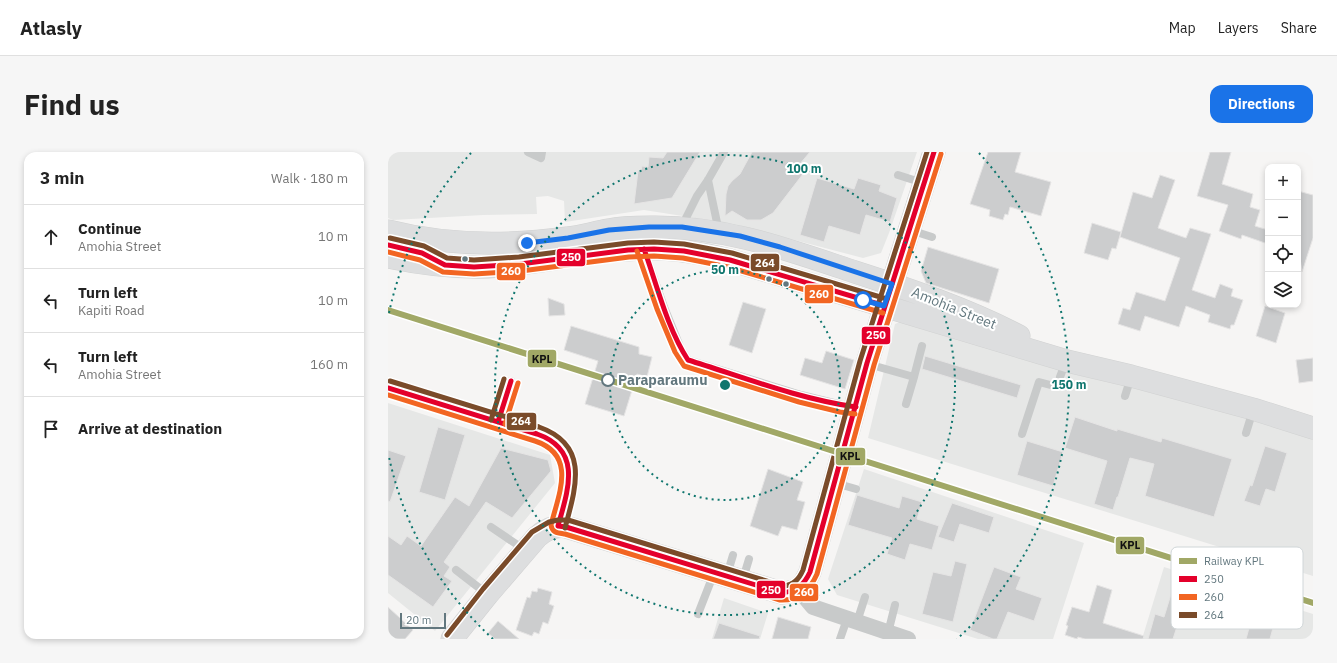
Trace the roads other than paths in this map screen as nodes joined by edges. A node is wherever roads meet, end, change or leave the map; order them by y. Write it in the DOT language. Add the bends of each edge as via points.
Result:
graph roads {
  1 [pos="528,152"];
  2 [pos="724,152"];
  3 [pos="934,152"];
  4 [pos="542,155"];
  5 [pos="898,175"];
  6 [pos="708,180"];
  7 [pos="924,183"];
  8 [pos="682,227"];
  9 [pos="910,230"];
  10 [pos="388,231"];
  11 [pos="719,232"];
  12 [pos="932,237"];
  13 [pos="388,245"];
  14 [pos="644,249"];
  15 [pos="388,257"];
  16 [pos="446,266"];
  17 [pos="892,284"];
  18 [pos="884,306"];
  19 [pos="922,346"];
  20 [pos="867,364"];
  21 [pos="1064,369"];
  22 [pos="914,377"];
  23 [pos="512,381"];
  24 [pos="1058,387"];
  25 [pos="388,388"];
  26 [pos="906,404"];
  27 [pos="856,407"];
  28 [pos="1253,410"];
  29 [pos="498,422"];
  30 [pos="1313,428"];
  31 [pos="1246,432"];
  32 [pos="1022,434"];
  33 [pos="834,482"];
  34 [pos="856,489"];
  35 [pos="558,526"];
  36 [pos="491,527"];
  37 [pos="525,551"];
  38 [pos="733,555"];
  39 [pos="749,559"];
  40 [pos="456,570"];
  41 [pos="728,576"];
  42 [pos="798,589"];
  43 [pos="488,594"];
  44 [pos="864,597"];
  45 [pos="895,605"];
  46 [pos="698,614"];
  47 [pos="852,621"];
  48 [pos="888,633"];
  49 [pos="452,639"];
  50 [pos="840,639"];
  51 [pos="908,639"];
  1 -- 4 [label="lane"];
  2 -- 6 [label="lane"];
  3 -- 7 [label="main road"];
  5 -- 7 [label="lane"];
  6 -- 8 [label="lane"];
  6 -- 11 [label="lane"];
  7 -- 9 [label="main road"];
  8 -- 10 [label="main road, Amohia Street" via="609,230 568,238 505,244 447,241"];
  8 -- 11 [label="main road, Amohia Street"];
  9 -- 12 [label="lane"];
  9 -- 17 [label="main road"];
  11 -- 17 [label="main road, Amohia Street" via="780,247"];
  13 -- 16 [label="lane" via="422,253"];
  14 -- 16 [label="main road, Amohia Street" via="520,264"];
  14 -- 18 [label="main road, Amohia Street" via="672,249 715,257"];
  14 -- 27 [label="lane" via="680,349 688,360 801,395 842,406"];
  15 -- 16 [label="main road, Amohia Street"];
  17 -- 18 [label="main road"];
  17 -- 21 [label="main road, Amohia Street" via="991,322"];
  18 -- 20 [label="main road"];
  18 -- 21 [label="main road, Amohia Street"];
  19 -- 22 [label="lane"];
  20 -- 22 [label="lane"];
  20 -- 27 [label="main road"];
  21 -- 28 [label="main road, Amohia Street" via="1128,386"];
  22 -- 26 [label="lane"];
  23 -- 29 [label="lane"];
  24 -- 32 [label="lane" via="1039,382"];
  25 -- 29 [label="street"];
  27 -- 33 [label="main road"];
  28 -- 30 [label="main road, Amohia Street"];
  28 -- 31 [label="lane"];
  29 -- 35 [label="street" via="553,441 566,457 569,476"];
  33 -- 34 [label="lane"];
  33 -- 42 [label="main road" via="810,572"];
  35 -- 37 [label="main road" via="542,532"];
  35 -- 41 [label="main road"];
  36 -- 37 [label="lane"];
  37 -- 43 [label="main road"];
  38 -- 41 [label="lane"];
  39 -- 41 [label="lane"];
  40 -- 43 [label="lane"];
  41 -- 42 [label="main road" via="782,593"];
  41 -- 46 [label="lane"];
  42 -- 47 [label="street" via="814,607"];
  43 -- 49 [label="main road"];
  44 -- 47 [label="lane"];
  45 -- 48 [label="lane"];
  47 -- 48 [label="street"];
  47 -- 50 [label="lane"];
  48 -- 51 [label="street"];
}
